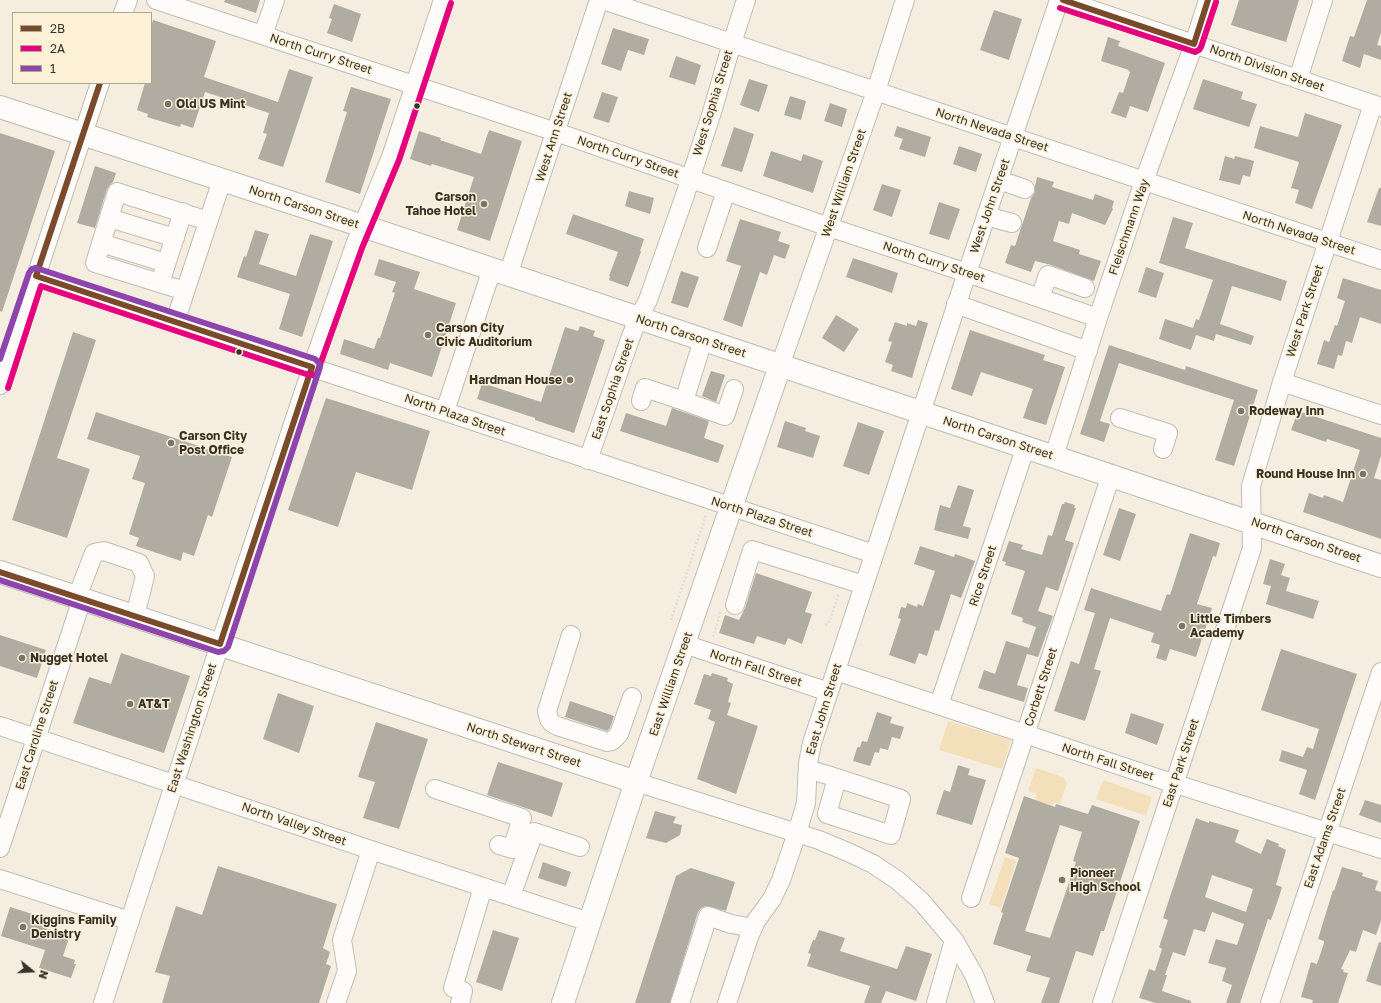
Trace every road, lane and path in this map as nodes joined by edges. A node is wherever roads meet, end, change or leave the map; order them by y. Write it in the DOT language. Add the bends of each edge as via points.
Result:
graph roads {
  1 [pos="128,0"];
  2 [pos="156,0"];
  3 [pos="275,0"];
  4 [pos="443,0"];
  5 [pos="599,0"];
  6 [pos="603,0"];
  7 [pos="746,0"];
  8 [pos="906,0"];
  9 [pos="1059,0"];
  10 [pos="1063,0"];
  11 [pos="1208,0"];
  12 [pos="1323,0"];
  13 [pos="123,12"];
  14 [pos="263,35"];
  15 [pos="732,43"];
  16 [pos="1194,44"];
  17 [pos="1298,79"];
  18 [pos="100,84"];
  19 [pos="415,85"];
  20 [pos="876,91"];
  21 [pos="1377,105"];
  22 [pos="0,107"];
  23 [pos="556,132"];
  24 [pos="82,134"];
  25 [pos="1014,137"];
  26 [pos="690,179"];
  27 [pos="222,180"];
  28 [pos="999,180"];
  29 [pos="1144,181"];
  30 [pos="1025,189"];
  31 [pos="726,191"];
  32 [pos="183,212"];
  33 [pos="986,216"];
  34 [pos="109,218"];
  35 [pos="208,221"];
  36 [pos="1012,223"];
  37 [pos="363,227"];
  38 [pos="829,228"];
  39 [pos="175,238"];
  40 [pos="1327,242"];
  41 [pos="101,243"];
  42 [pos="707,248"];
  43 [pos="1381,260"];
  44 [pos="166,263"];
  45 [pos="500,272"];
  46 [pos="967,273"];
  47 [pos="36,276"];
  48 [pos="160,283"];
  49 [pos="1085,288"];
  50 [pos="185,291"];
  51 [pos="1040,298"];
  52 [pos="956,304"];
  53 [pos="1098,318"];
  54 [pos="638,319"];
  55 [pos="175,322"];
  56 [pos="8,336"];
  57 [pos="703,340"];
  58 [pos="1088,351"];
  59 [pos="780,366"];
  60 [pos="312,367"];
  61 [pos="1282,382"];
  62 [pos="0,385"];
  63 [pos="734,389"];
  64 [pos="641,401"];
  65 [pos="684,401"];
  66 [pos="445,411"];
  67 [pos="921,412"];
  68 [pos="1381,415"];
  69 [pos="1120,418"];
  70 [pos="1026,446"];
  71 [pos="1163,449"];
  72 [pos="1054,456"];
  73 [pos="588,460"];
  74 [pos="1111,476"];
  75 [pos="731,507"];
  76 [pos="706,515"];
  77 [pos="1252,522"];
  78 [pos="874,554"];
  79 [pos="1381,566"];
  80 [pos="0,572"];
  81 [pos="864,586"];
  82 [pos="80,598"];
  83 [pos="735,605"];
  84 [pos="135,616"];
  85 [pos="672,620"];
  86 [pos="572,635"];
  87 [pos="220,644"];
  88 [pos="684,644"];
  89 [pos="836,671"];
  90 [pos="1381,672"];
  91 [pos="829,692"];
  92 [pos="632,697"];
  93 [pos="939,705"];
  94 [pos="0,726"];
  95 [pos="1025,734"];
  96 [pos="36,738"];
  97 [pos="808,769"];
  98 [pos="837,778"];
  99 [pos="636,782"];
  100 [pos="174,784"];
  101 [pos="1174,784"];
  102 [pos="435,789"];
  103 [pos="1327,832"];
  104 [pos="797,833"];
  105 [pos="499,845"];
  106 [pos="580,847"];
  107 [pos="0,848"];
  108 [pos="1381,849"];
  109 [pos="371,850"];
  110 [pos="0,879"];
  111 [pos="483,887"];
  112 [pos="511,896"];
  113 [pos="971,898"];
  114 [pos="130,921"];
  115 [pos="589,922"];
  116 [pos="753,928"];
  117 [pos="954,940"];
  118 [pos="459,994"];
  119 [pos="103,1003"];
  120 [pos="336,1003"];
  121 [pos="564,1003"];
  122 [pos="680,1003"];
  123 [pos="727,1003"];
  124 [pos="936,1003"];
  125 [pos="985,1003"];
  126 [pos="1102,1003"];
  127 [pos="1270,1003"];
  1 -- 13 [label="street"];
  2 -- 14 [label="street, North Curry Street"];
  3 -- 14 [label="street"];
  4 -- 19 [label="street, East Washington Street"];
  5 -- 23 [label="street, West Ann Street"];
  6 -- 15 [label="street, North Nevada Street"];
  7 -- 15 [label="street, West Sophia Street"];
  8 -- 20 [label="street, West William Street"];
  9 -- 25 [label="street, West John Street"];
  10 -- 16 [label="street, North Division Street"];
  11 -- 16 [label="street, Fleischmann Way"];
  12 -- 17 [label="street"];
  14 -- 19 [label="street, North Curry Street"];
  15 -- 20 [label="street, North Nevada Street"];
  15 -- 26 [label="street, West Sophia Street"];
  16 -- 17 [label="street, North Division Street"];
  16 -- 29 [label="street, Fleischmann Way"];
  17 -- 21 [label="street, North Division Street"];
  18 -- 24 [label="street"];
  19 -- 23 [label="street, North Curry Street"];
  19 -- 37 [label="street, East Washington Street" via="391,157"];
  20 -- 25 [label="street, North Nevada Street"];
  20 -- 38 [label="street, West William Street"];
  21 -- 40 [label="street, West Park Street"];
  22 -- 24 [label="main road, North Carson Street"];
  23 -- 26 [label="street, North Curry Street"];
  23 -- 45 [label="street, West Ann Street"];
  24 -- 27 [label="main road, North Carson Street"];
  24 -- 47 [label="street"];
  25 -- 28 [label="street, West John Street"];
  25 -- 29 [label="street, North Nevada Street"];
  26 -- 31 [label="street, North Curry Street"];
  26 -- 54 [label="street, West Sophia Street" via="648,300"];
  27 -- 35 [label="street"];
  27 -- 37 [label="main road, North Carson Street"];
  28 -- 30 [label="street"];
  28 -- 33 [label="street, West John Street"];
  29 -- 40 [label="street, North Nevada Street"];
  29 -- 53 [label="street, Fleischmann Way"];
  31 -- 38 [label="street, North Curry Street"];
  31 -- 42 [label="street"];
  32 -- 34 [label="street" via="118,192"];
  32 -- 35 [label="street"];
  32 -- 39 [label="street"];
  33 -- 36 [label="street"];
  33 -- 46 [label="street, West John Street"];
  34 -- 39 [label="street"];
  34 -- 41 [label="street"];
  35 -- 50 [label="street"];
  37 -- 45 [label="main road, North Carson Street"];
  37 -- 60 [label="street, East Washington Street"];
  38 -- 46 [label="street, North Curry Street"];
  38 -- 59 [label="street, West William Street"];
  39 -- 44 [label="street"];
  40 -- 43 [label="street, North Nevada Street"];
  40 -- 61 [label="street, West Park Street"];
  41 -- 44 [label="street"];
  41 -- 48 [label="street" via="95,263"];
  44 -- 48 [label="street"];
  45 -- 54 [label="main road, North Carson Street"];
  45 -- 66 [label="street, West Ann Street"];
  46 -- 51 [label="street, North Curry Street"];
  46 -- 52 [label="street, West John Street"];
  47 -- 55 [label="street, North Plaza Street"];
  47 -- 56 [label="street"];
  48 -- 50 [label="street"];
  49 -- 51 [label="street" via="1048,275"];
  50 -- 55 [label="street"];
  51 -- 53 [label="street, North Curry Street"];
  52 -- 58 [label="street"];
  52 -- 67 [label="street, West John Street"];
  53 -- 58 [label="street, Fleischmann Way"];
  54 -- 57 [label="main road, North Carson Street"];
  54 -- 73 [label="street, East Sophia Street"];
  55 -- 60 [label="street, North Plaza Street"];
  56 -- 62 [label="street"];
  57 -- 59 [label="main road, North Carson Street"];
  57 -- 65 [label="street"];
  58 -- 72 [label="street, Fleischmann Way"];
  59 -- 67 [label="main road, North Carson Street"];
  59 -- 75 [label="main road, East William Street"];
  60 -- 66 [label="street, North Plaza Street"];
  60 -- 87 [label="street, East Washington Street"];
  61 -- 68 [label="street"];
  61 -- 77 [label="street, West Park Street" via="1251,486"];
  63 -- 65 [label="street" via="725,416"];
  64 -- 65 [label="street" via="645,388"];
  66 -- 73 [label="street, North Plaza Street"];
  67 -- 70 [label="main road, North Carson Street"];
  67 -- 78 [label="street, East John Street"];
  69 -- 71 [label="street" via="1168,433"];
  70 -- 72 [label="main road, North Carson Street"];
  70 -- 93 [label="street, Rice Street"];
  72 -- 74 [label="main road, North Carson Street"];
  73 -- 75 [label="street, North Plaza Street"];
  74 -- 77 [label="main road, North Carson Street"];
  74 -- 95 [label="street, Corbett Street"];
  75 -- 78 [label="street, North Plaza Street"];
  75 -- 88 [label="main road, East William Street"];
  76 -- 85 [label="path"];
  77 -- 79 [label="main road, North Carson Street"];
  77 -- 101 [label="street, East Park Street" via="1252,548"];
  78 -- 81 [label="street, East John Street"];
  80 -- 82 [label="main road, North Stewart Street"];
  81 -- 83 [label="street" via="752,550"];
  81 -- 89 [label="street, East John Street"];
  82 -- 84 [label="main road, North Stewart Street"];
  82 -- 84 [label="street, East Caroline Street" via="94,553 104,551 139,563 145,576"];
  82 -- 96 [label="street, East Caroline Street"];
  84 -- 87 [label="main road, North Stewart Street"];
  86 -- 92 [label="street" via="547,711 552,724 607,742 612,741 619,734"];
  87 -- 99 [label="main road, North Stewart Street"];
  87 -- 100 [label="street, East Washington Street"];
  88 -- 91 [label="street, North Fall Street"];
  88 -- 99 [label="main road, East William Street"];
  89 -- 91 [label="street, East John Street"];
  89 -- 93 [label="street, North Fall Street"];
  90 -- 103 [label="street, East Adams Street"];
  91 -- 97 [label="street, East John Street" via="812,743"];
  93 -- 95 [label="street, North Fall Street"];
  94 -- 96 [label="street, North Valley Street"];
  95 -- 101 [label="street, North Fall Street"];
  95 -- 113 [label="street, Corbett Street"];
  96 -- 100 [label="street, North Valley Street"];
  96 -- 107 [label="street, East Caroline Street"];
  97 -- 98 [label="street"];
  97 -- 104 [label="street, East John Street" via="804,811"];
  99 -- 104 [label="street, North Stewart Street"];
  99 -- 115 [label="main road, East William Street"];
  100 -- 109 [label="street, North Valley Street"];
  100 -- 114 [label="street, East Washington Street"];
  101 -- 103 [label="street, North Fall Street"];
  101 -- 126 [label="street, East Park Street"];
  102 -- 105 [label="street" via="522,818 512,849"];
  103 -- 108 [label="street, North Fall Street"];
  103 -- 127 [label="street, East Adams Street"];
  104 -- 116 [label="street, East John Street" via="781,880"];
  104 -- 117 [label="street, North Stewart Street" via="850,853 898,880 921,901"];
  106 -- 112 [label="street" via="534,832"];
  109 -- 111 [label="street, North Valley Street"];
  109 -- 120 [label="street" via="342,940 347,971"];
  110 -- 114 [label="street"];
  111 -- 112 [label="street, North Valley Street"];
  111 -- 118 [label="street"];
  112 -- 115 [label="street, North Valley Street"];
  114 -- 119 [label="street, East Washington Street"];
  115 -- 121 [label="main road, East William Street"];
  116 -- 122 [label="street" via="708,916"];
  116 -- 123 [label="street, East John Street"];
  117 -- 124 [label="street"];
  117 -- 125 [label="street, North Stewart Street" via="974,975"];
}
